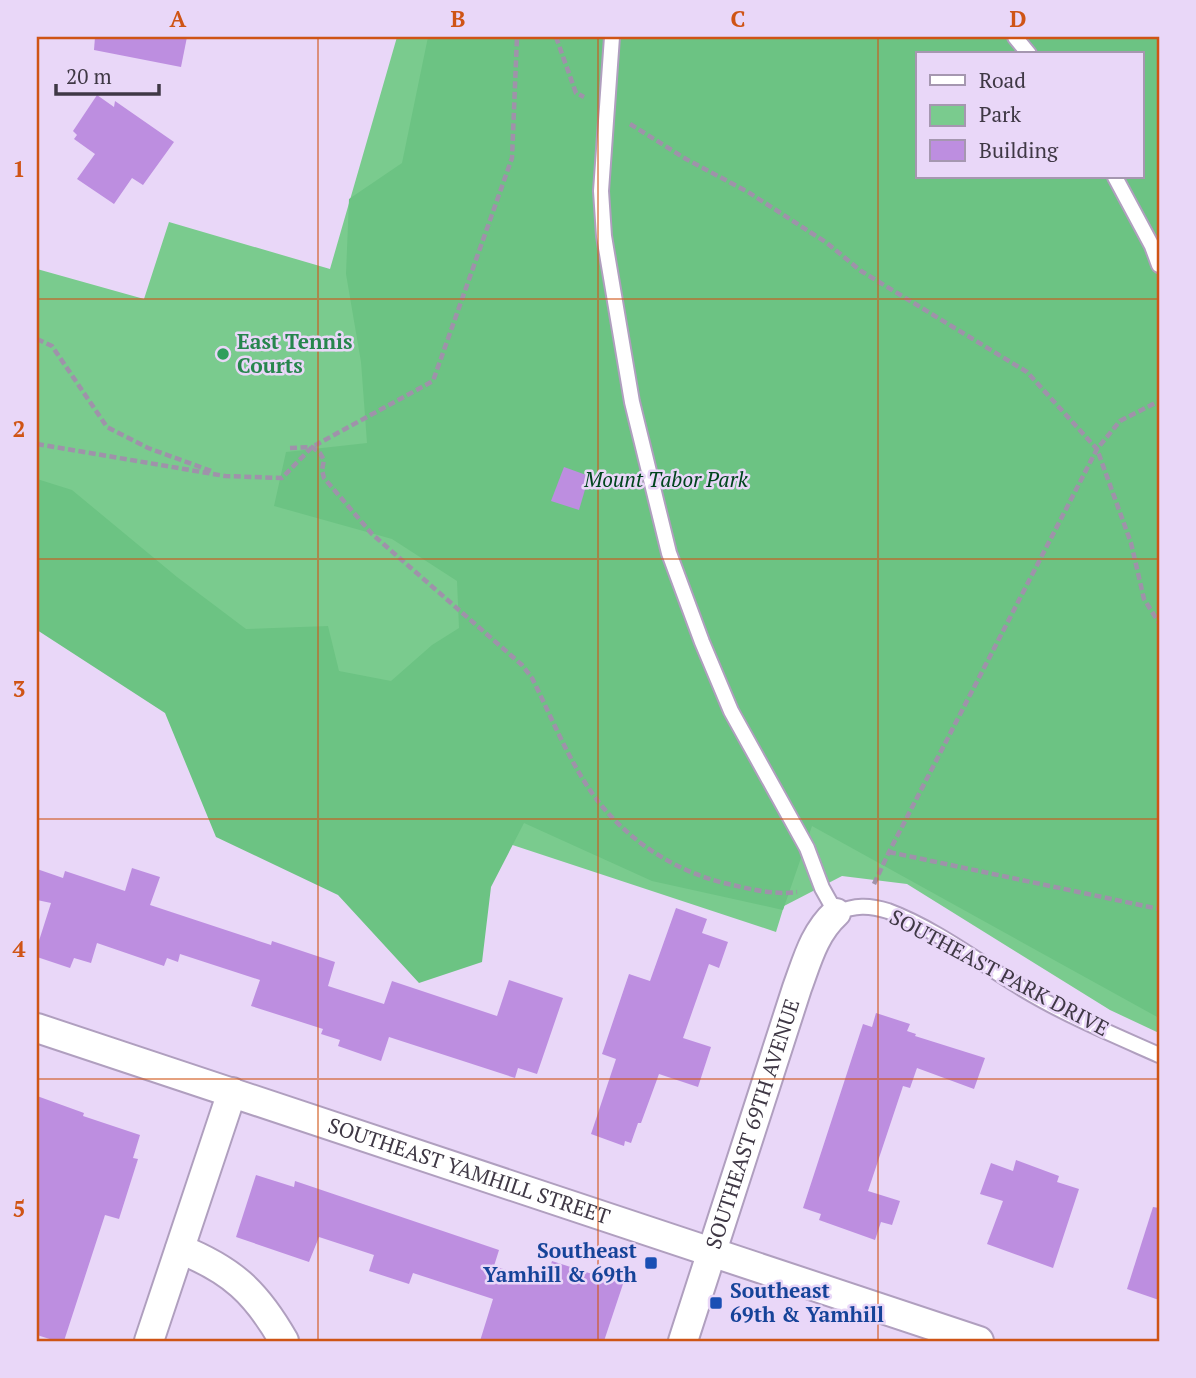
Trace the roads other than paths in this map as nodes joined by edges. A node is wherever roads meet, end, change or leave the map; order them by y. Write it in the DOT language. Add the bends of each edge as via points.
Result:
graph roads {
  1 [pos="612,37"];
  2 [pos="1015,37"];
  3 [pos="1027,52"];
  4 [pos="1116,178"];
  5 [pos="1159,265"];
  6 [pos="836,913"];
  7 [pos="37,1028"];
  8 [pos="1159,1055"];
  9 [pos="232,1092"];
  10 [pos="180,1249"];
  11 [pos="712,1254"];
  12 [pos="149,1341"];
  13 [pos="284,1341"];
  14 [pos="683,1341"];
  15 [pos="979,1341"];
  1 -- 6 [label="lane" via="601,191 604,236 632,402 669,553 731,711 807,848"];
  2 -- 3 [label="lane"];
  4 -- 5 [label="lane"];
  6 -- 8 [label="lane, SOUTHEAST PARK DRIVE" via="868,906 889,912 1026,991"];
  6 -- 11 [label="street, SOUTHEAST 69TH AVENUE" via="815,939 797,988"];
  7 -- 9 [label="street, SOUTHEAST YAMHILL STREET"];
  9 -- 10 [label="street"];
  9 -- 11 [label="street, SOUTHEAST YAMHILL STREET"];
  10 -- 12 [label="street"];
  10 -- 13 [label="street" via="232,1275"];
  11 -- 14 [label="street, SOUTHEAST 69TH AVENUE"];
  11 -- 15 [label="street, SOUTHEAST YAMHILL STREET"];
}
